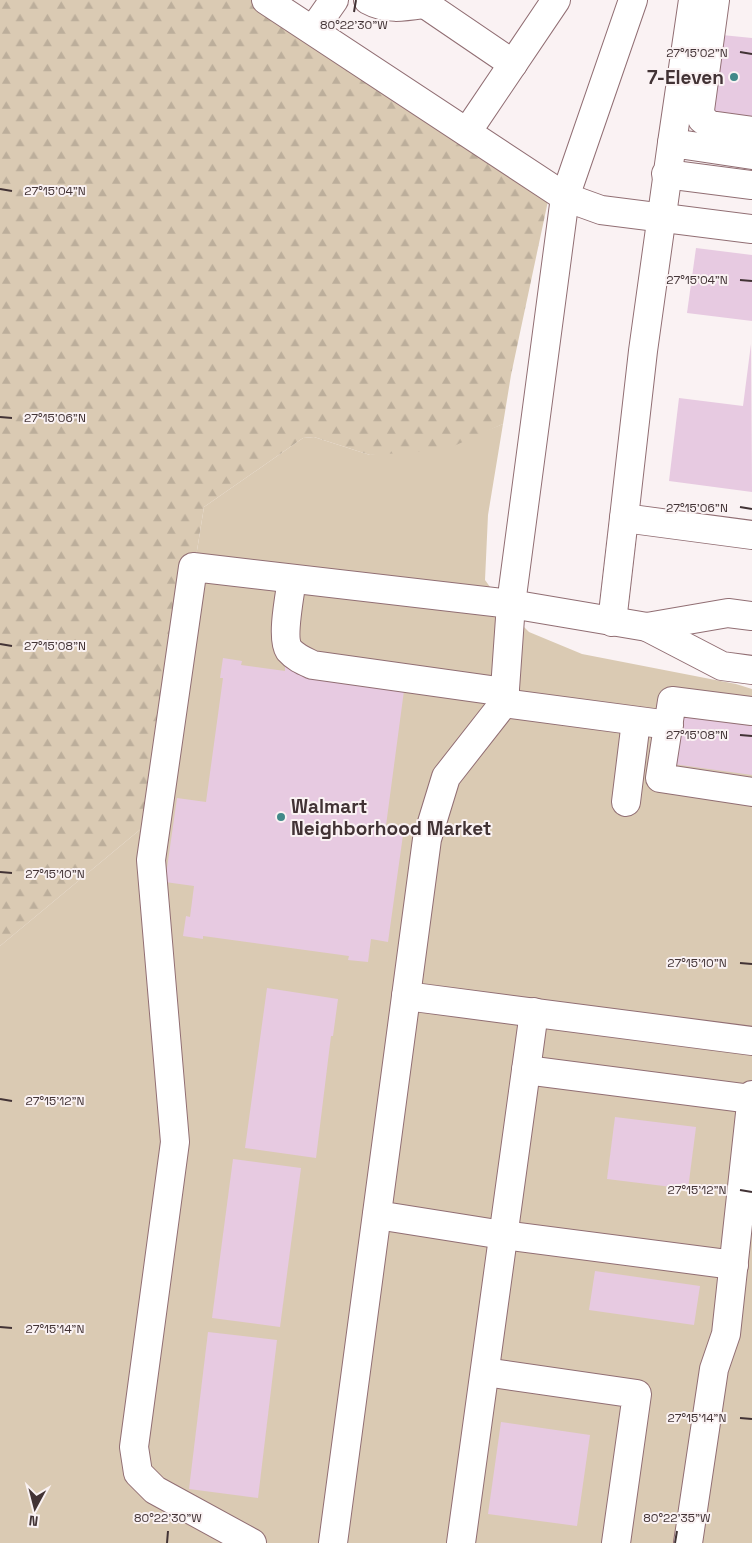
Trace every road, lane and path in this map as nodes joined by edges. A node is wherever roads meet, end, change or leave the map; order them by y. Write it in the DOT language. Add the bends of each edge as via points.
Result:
graph roads {
  1 [pos="266,0"];
  2 [pos="334,0"];
  3 [pos="368,0"];
  4 [pos="556,0"];
  5 [pos="633,0"];
  6 [pos="693,0"];
  7 [pos="715,0"];
  8 [pos="434,5"];
  9 [pos="313,30"];
  10 [pos="513,64"];
  11 [pos="752,131"];
  12 [pos="467,132"];
  13 [pos="672,143"];
  14 [pos="752,155"];
  15 [pos="666,174"];
  16 [pos="752,185"];
  17 [pos="565,197"];
  18 [pos="661,217"];
  19 [pos="752,229"];
  20 [pos="624,518"];
  21 [pos="752,535"];
  22 [pos="292,579"];
  23 [pos="511,604"];
  24 [pos="752,616"];
  25 [pos="612,622"];
  26 [pos="647,627"];
  27 [pos="752,670"];
  28 [pos="505,698"];
  29 [pos="752,711"];
  30 [pos="636,721"];
  31 [pos="669,725"];
  32 [pos="752,792"];
  33 [pos="626,802"];
  34 [pos="406,996"];
  35 [pos="534,1012"];
  36 [pos="752,1041"];
  37 [pos="526,1070"];
  38 [pos="752,1095"];
  39 [pos="752,1099"];
  40 [pos="377,1216"];
  41 [pos="504,1235"];
  42 [pos="734,1265"];
  43 [pos="485,1372"];
  44 [pos="252,1543"];
  45 [pos="333,1543"];
  46 [pos="461,1543"];
  47 [pos="616,1543"];
  48 [pos="688,1543"];
  1 -- 9 [label="lane"];
  2 -- 9 [label="lane"];
  3 -- 8 [label="lane" via="378,6 397,8"];
  4 -- 10 [label="lane"];
  5 -- 17 [label="lane"];
  6 -- 13 [label="lane"];
  7 -- 11 [label="lane" via="700,110 702,120 710,125"];
  8 -- 10 [label="lane"];
  9 -- 12 [label="lane"];
  10 -- 12 [label="lane"];
  12 -- 17 [label="lane"];
  13 -- 14 [label="lane"];
  13 -- 15 [label="lane"];
  15 -- 16 [label="lane"];
  15 -- 18 [label="lane"];
  17 -- 18 [label="lane" via="601,210"];
  17 -- 23 [label="lane"];
  18 -- 19 [label="lane"];
  18 -- 20 [label="lane"];
  20 -- 21 [label="lane"];
  20 -- 25 [label="lane"];
  22 -- 23 [label="lane"];
  22 -- 28 [label="lane" via="286,635 288,648 297,658 313,665"];
  22 -- 44 [label="lane" via="193,567 151,860 175,1142 134,1447 138,1473 155,1490"];
  23 -- 25 [label="lane"];
  23 -- 28 [label="lane"];
  24 -- 26 [label="lane" via="728,613"];
  25 -- 26 [label="lane"];
  26 -- 27 [label="lane" via="722,666"];
  28 -- 30 [label="lane"];
  28 -- 34 [label="lane" via="446,777 427,839"];
  29 -- 31 [label="lane" via="672,701"];
  30 -- 31 [label="lane"];
  30 -- 33 [label="lane"];
  31 -- 32 [label="lane" via="660,778"];
  34 -- 35 [label="lane"];
  34 -- 40 [label="lane"];
  35 -- 36 [label="lane"];
  35 -- 37 [label="lane"];
  37 -- 39 [label="lane"];
  37 -- 41 [label="lane"];
  38 -- 39 [label="lane"];
  39 -- 42 [label="lane"];
  40 -- 41 [label="lane"];
  40 -- 45 [label="lane"];
  41 -- 42 [label="lane"];
  41 -- 43 [label="lane"];
  42 -- 48 [label="lane" via="726,1334 714,1369"];
  43 -- 46 [label="lane"];
  43 -- 47 [label="lane" via="637,1394"];
}
